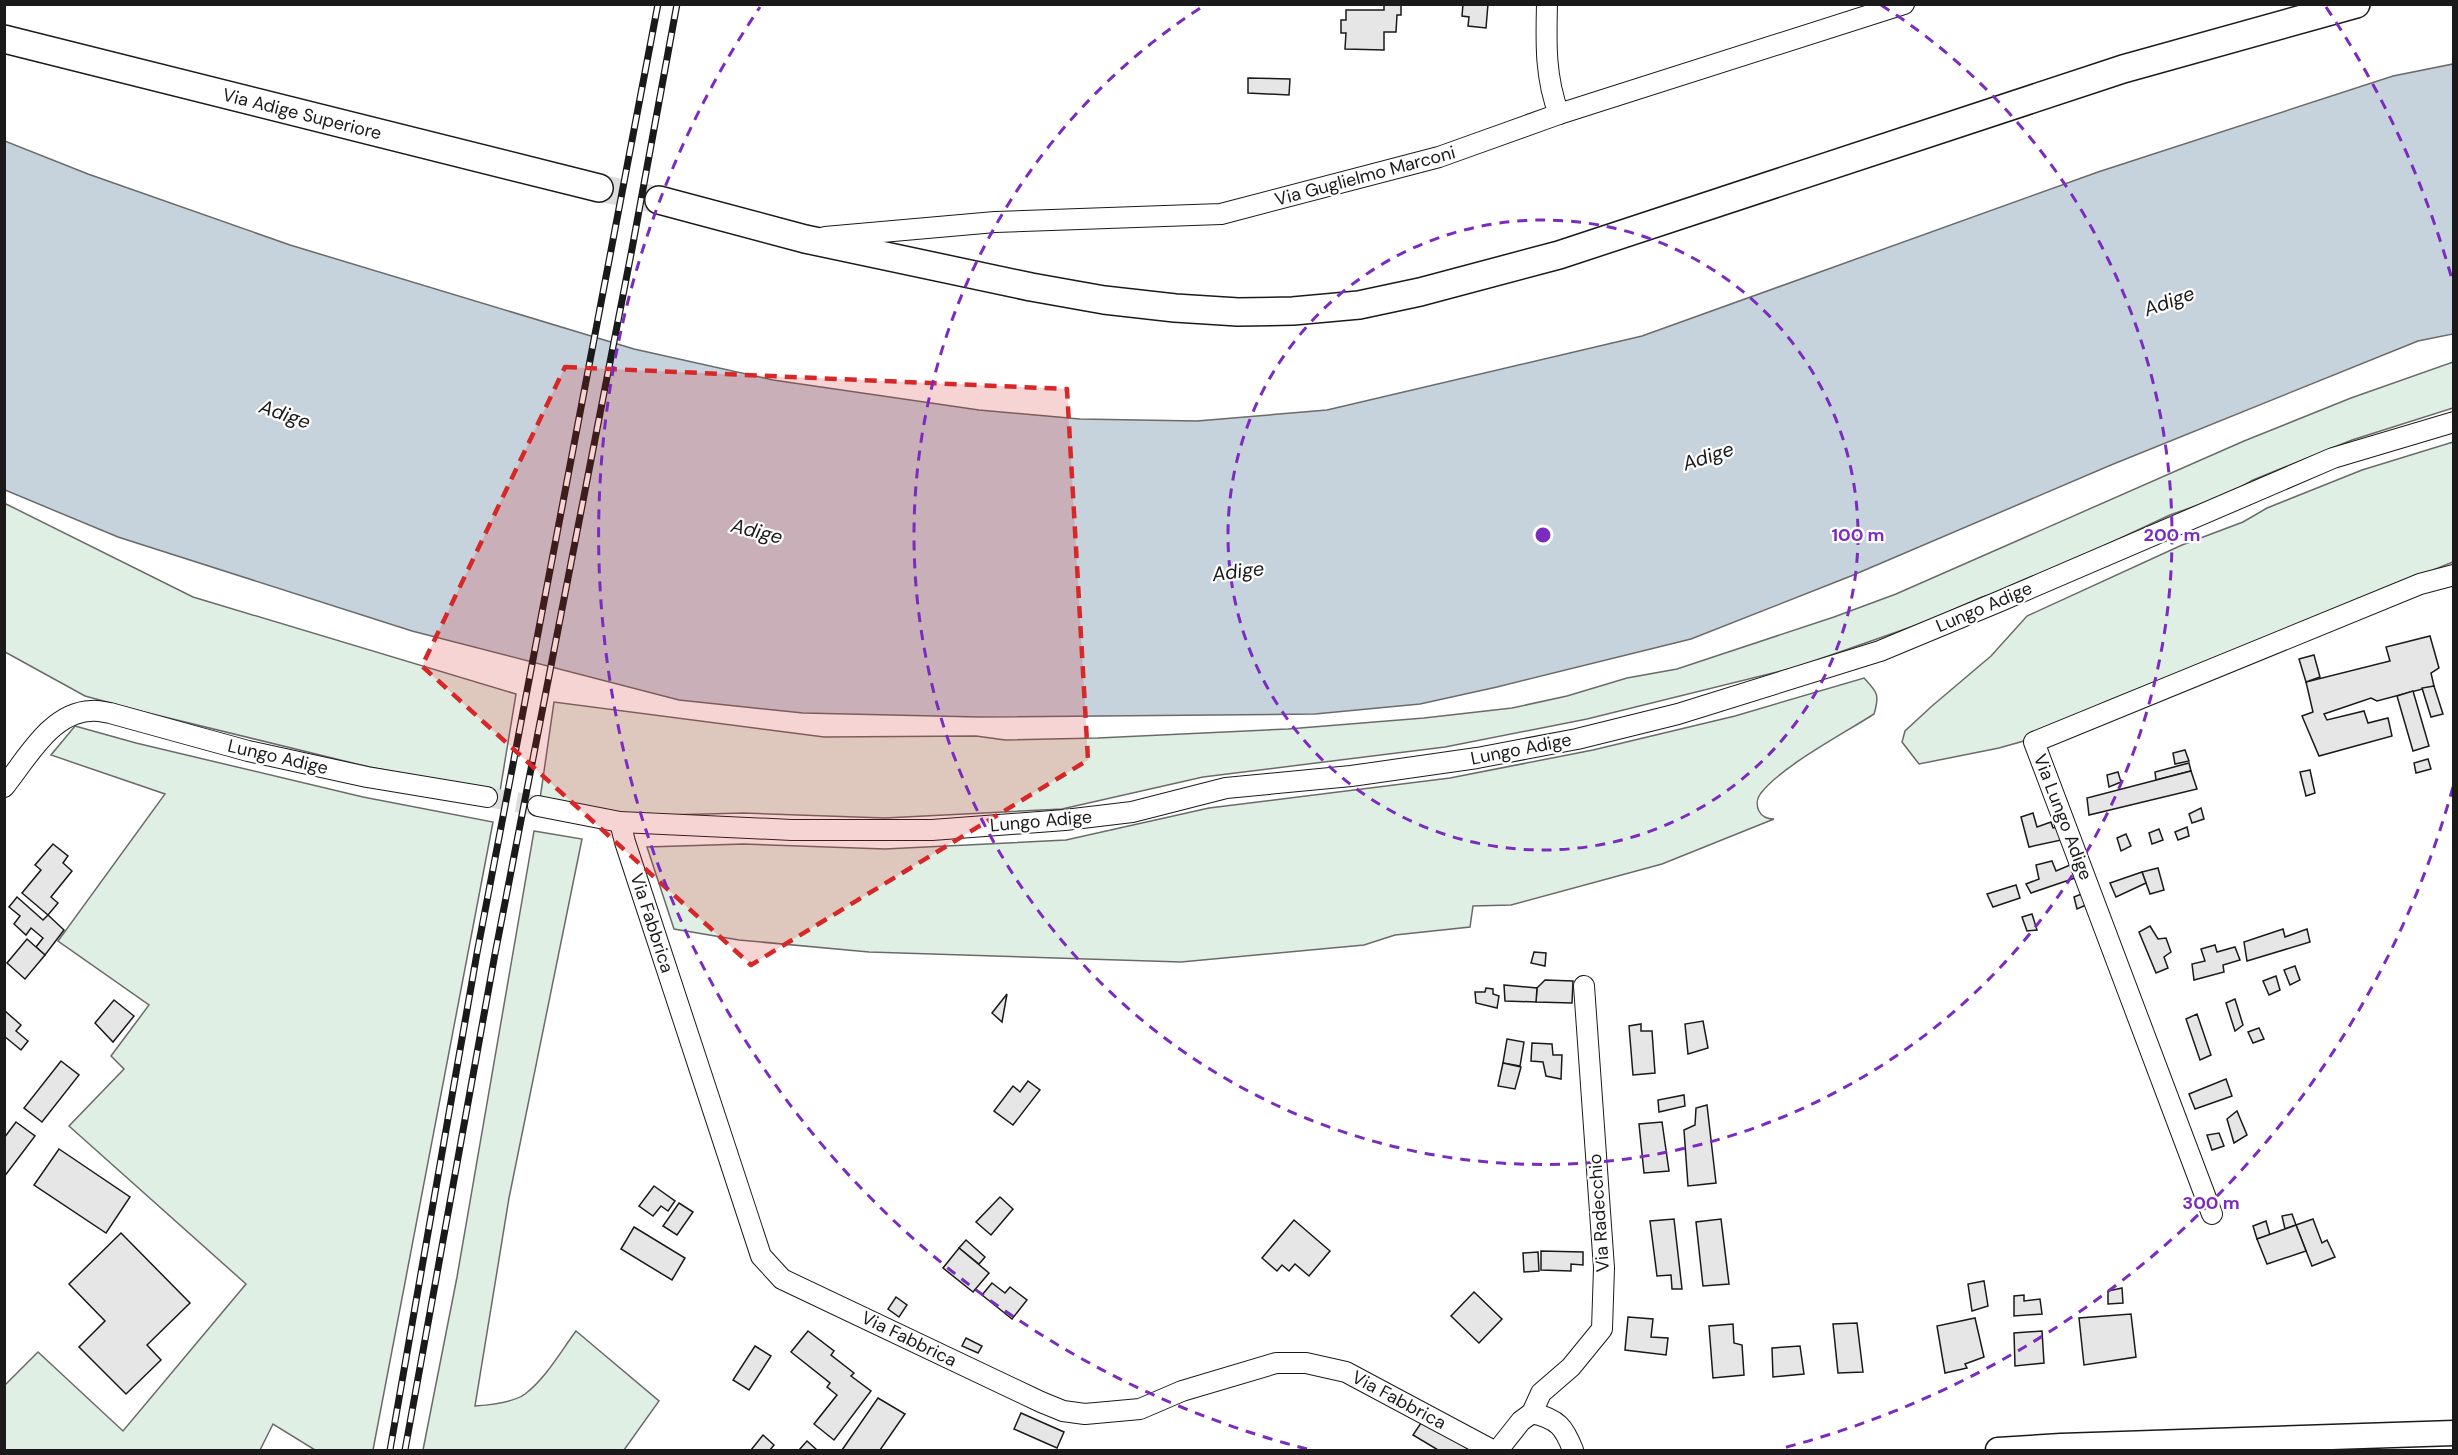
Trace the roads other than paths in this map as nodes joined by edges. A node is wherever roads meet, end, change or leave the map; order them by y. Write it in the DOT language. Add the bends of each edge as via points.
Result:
graph roads {
  1 [pos="1547,4"];
  2 [pos="1904,4"];
  3 [pos="2356,4"];
  4 [pos="4,39"];
  5 [pos="1559,114"];
  6 [pos="599,188"];
  7 [pos="659,200"];
  8 [pos="805,239"];
  9 [pos="2454,422"];
  10 [pos="2454,575"];
  11 [pos="4,787"];
  12 [pos="487,797"];
  13 [pos="538,806"];
  14 [pos="620,822"];
  15 [pos="1584,986"];
  16 [pos="2212,1214"];
  17 [pos="1532,1413"];
  18 [pos="2454,1433"];
  19 [pos="1492,1450"];
  20 [pos="1498,1450"];
  21 [pos="1573,1450"];
  22 [pos="1998,1450"];
  1 -- 5 [label="street" via="1546,57"];
  2 -- 5 [label="street, Via Guglielmo Marconi"];
  3 -- 8 [label="main road" via="2122,69 1559,255 1359,305 1238,312 1163,307 1031,287"];
  4 -- 6 [label="main road, Via Adige Superiore"];
  5 -- 8 [label="street, Via Guglielmo Marconi" via="1439,158 1221,214 995,222"];
  7 -- 8 [label="main road"];
  9 -- 14 [label="street, Lungo Adige" via="2333,458 1880,651 1678,714 1577,739 1351,776 1226,788 1132,812 1065,820 932,830 803,830"];
  10 -- 16 [label="street, Via Lungo Adige" via="2420,584 2034,742"];
  11 -- 12 [label="street, Lungo Adige" via="50,730 89,711 110,712 248,751 367,777"];
  13 -- 14 [label="street, Lungo Adige"];
  14 -- 19 [label="street, Via Fabbrica" via="761,1256 782,1279 1064,1411 1103,1414 1140,1409 1182,1391 1276,1363 1306,1363 1346,1372"];
  15 -- 17 [label="street, Via Radecchio" via="1604,1268 1602,1329 1571,1367 1541,1393"];
  17 -- 20 [label="street, Via Radecchio"];
  17 -- 21 [label="street" via="1546,1416 1566,1431"];
  18 -- 22 [label="street"];
}
